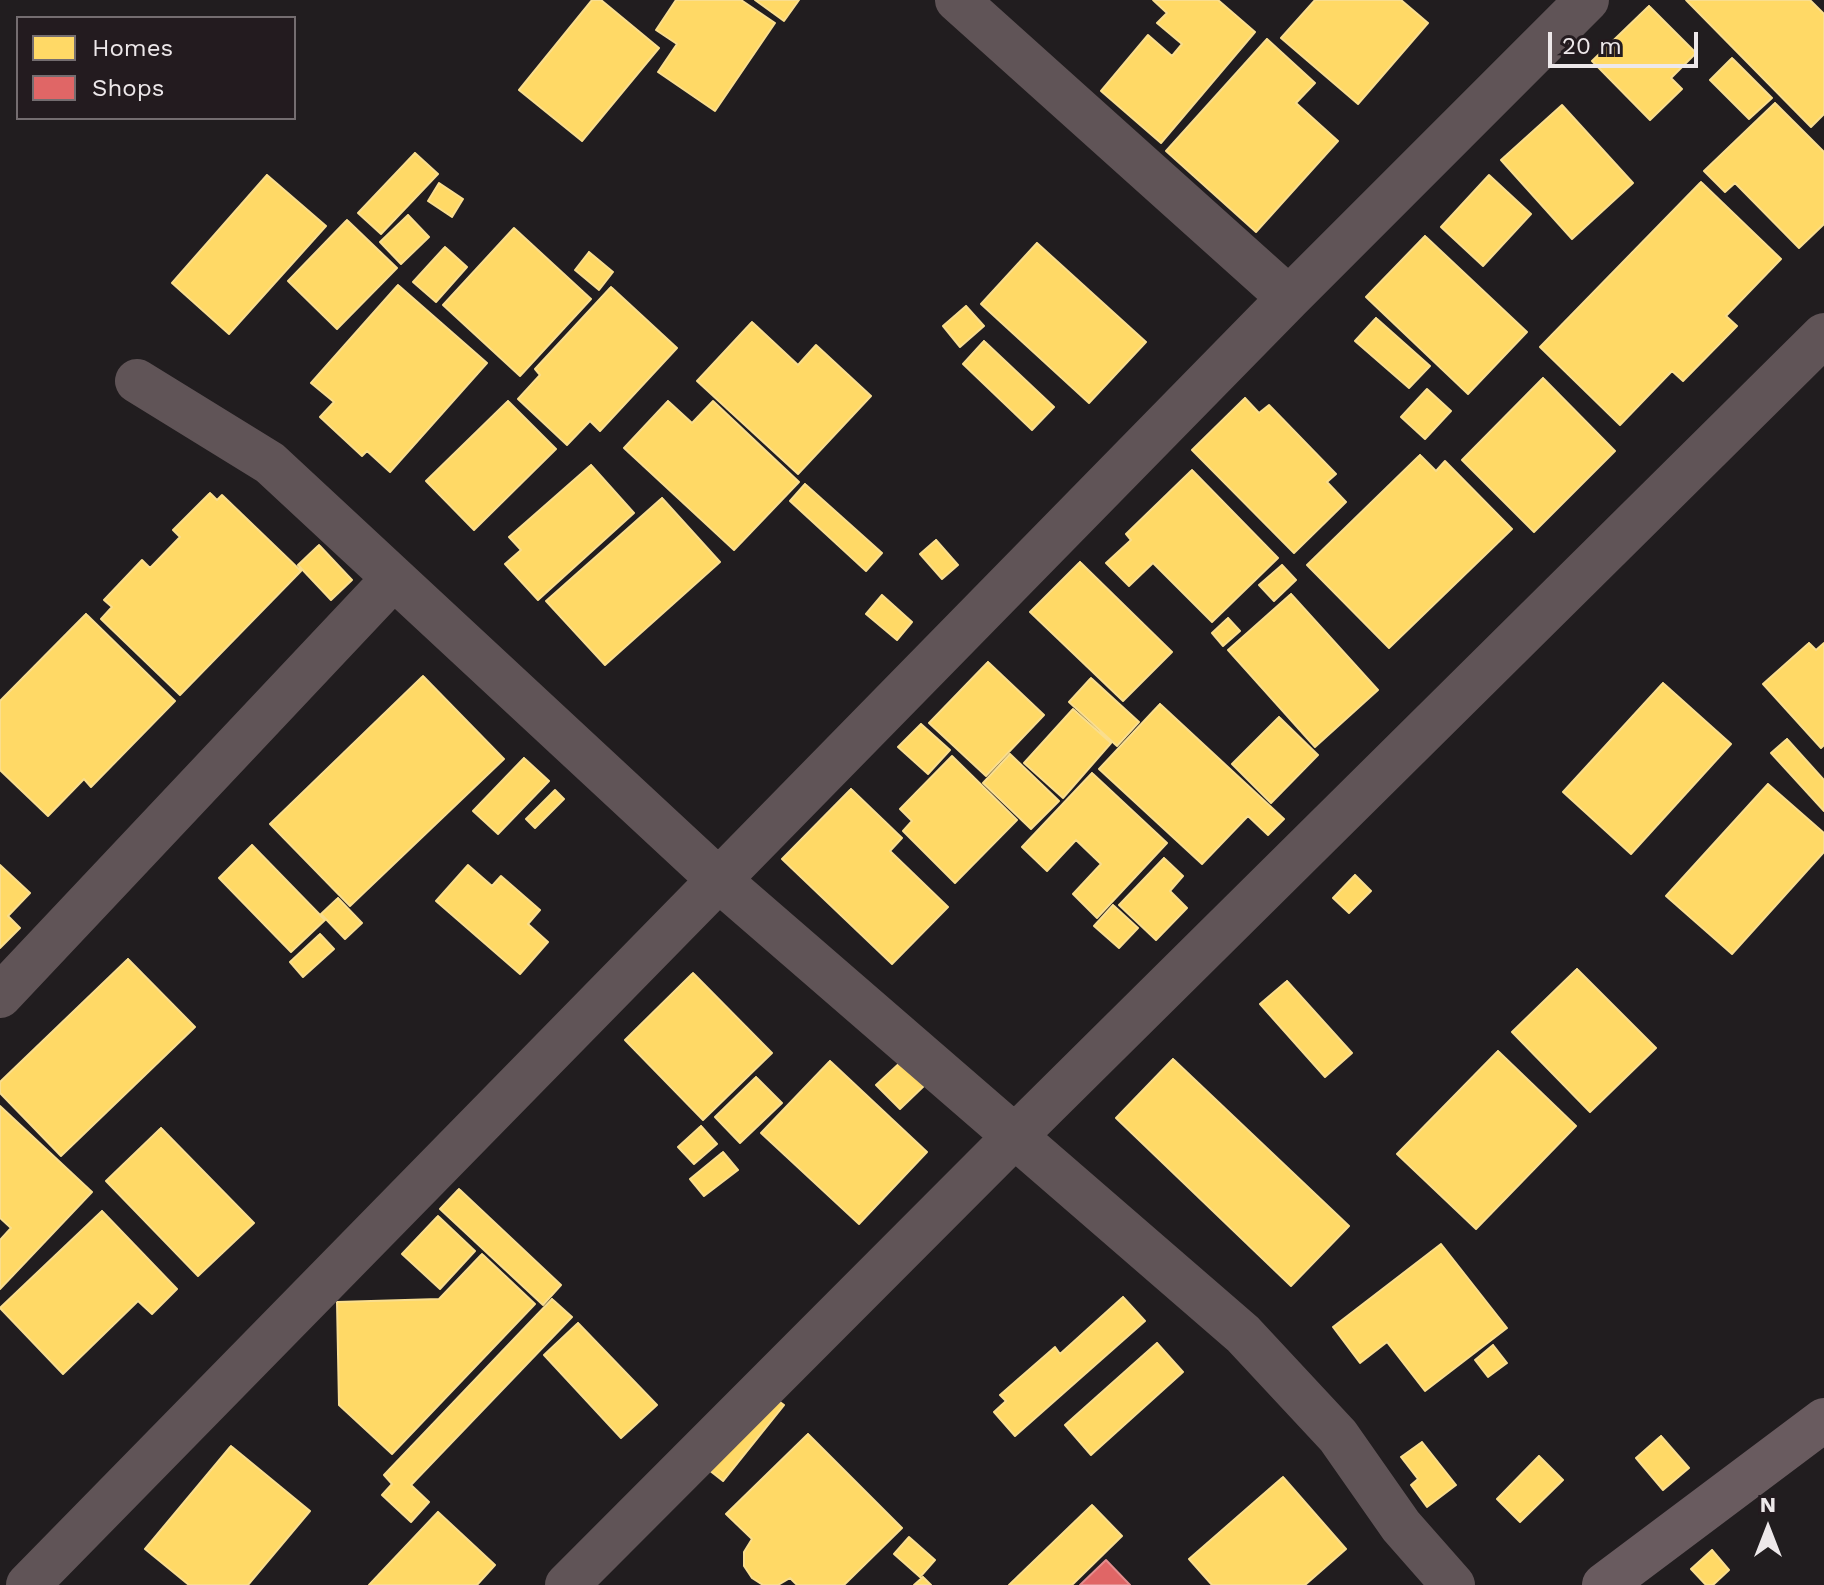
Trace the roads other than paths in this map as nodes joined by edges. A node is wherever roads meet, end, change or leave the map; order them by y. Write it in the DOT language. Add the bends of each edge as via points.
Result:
graph roads {
  1 [pos="957,0"];
  2 [pos="1587,0"];
  3 [pos="1289,298"];
  4 [pos="1824,335"];
  5 [pos="137,381"];
  6 [pos="393,579"];
  7 [pos="720,881"];
  8 [pos="0,996"];
  9 [pos="1014,1137"];
  10 [pos="1824,1420"];
  11 [pos="28,1585"];
  12 [pos="567,1585"];
  13 [pos="1453,1585"];
  14 [pos="1604,1585"];
  1 -- 3 [label="street"];
  2 -- 3 [label="street"];
  3 -- 7 [label="street"];
  4 -- 9 [label="street"];
  5 -- 6 [label="street" via="270,463"];
  6 -- 7 [label="street"];
  6 -- 8 [label="street"];
  7 -- 9 [label="street"];
  7 -- 11 [label="street"];
  9 -- 12 [label="street"];
  9 -- 13 [label="street" via="1243,1334 1338,1436 1401,1526"];
  10 -- 14 [label="highway"];
}
